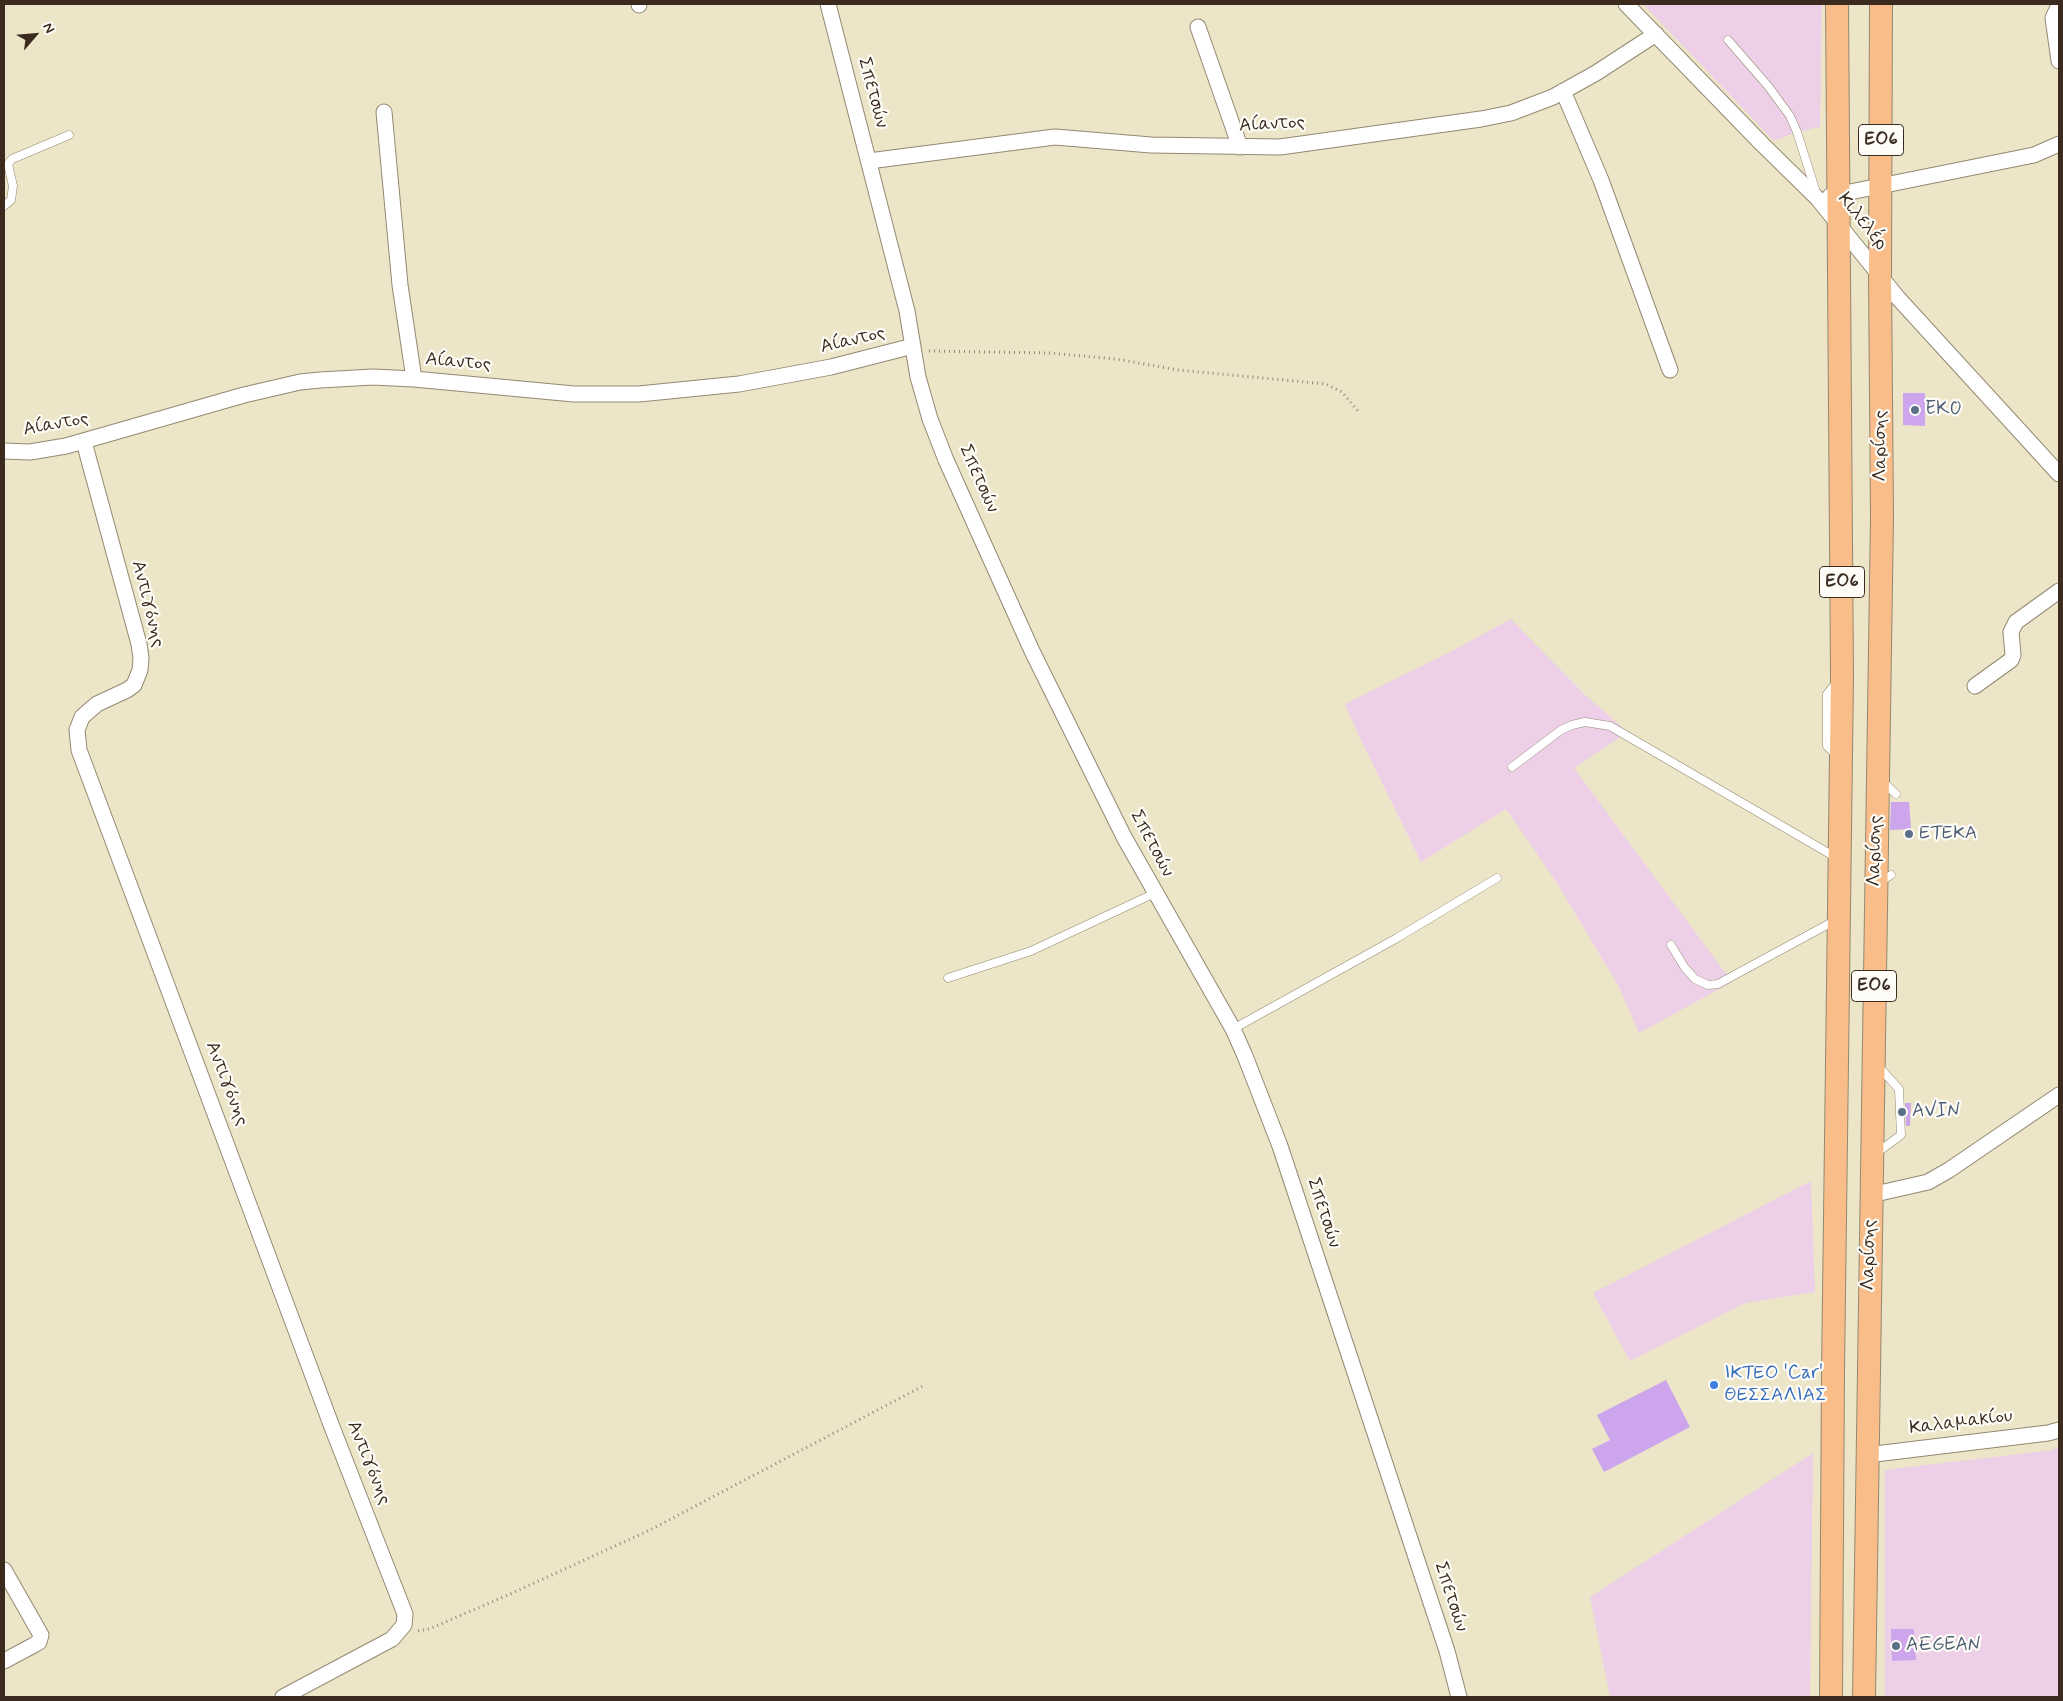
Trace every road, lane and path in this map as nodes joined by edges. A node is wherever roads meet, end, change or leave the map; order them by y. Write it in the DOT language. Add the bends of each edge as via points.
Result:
graph roads {
  1 [pos="828,4"];
  2 [pos="1626,4"];
  3 [pos="1837,4"];
  4 [pos="1881,4"];
  5 [pos="2059,5"];
  6 [pos="1198,27"];
  7 [pos="1656,34"];
  8 [pos="1728,40"];
  9 [pos="2059,61"];
  10 [pos="1563,91"];
  11 [pos="384,112"];
  12 [pos="69,135"];
  13 [pos="2059,144"];
  14 [pos="1240,147"];
  15 [pos="869,161"];
  16 [pos="1880,186"];
  17 [pos="1828,196"];
  18 [pos="4,206"];
  19 [pos="1840,226"];
  20 [pos="1880,276"];
  21 [pos="913,349"];
  22 [pos="1670,370"];
  23 [pos="414,379"];
  24 [pos="1358,411"];
  25 [pos="84,442"];
  26 [pos="4,451"];
  27 [pos="2059,474"];
  28 [pos="2059,591"];
  29 [pos="1975,686"];
  30 [pos="1512,767"];
  31 [pos="1878,778"];
  32 [pos="1896,794"];
  33 [pos="1841,860"];
  34 [pos="1497,878"];
  35 [pos="1155,893"];
  36 [pos="1840,918"];
  37 [pos="1670,945"];
  38 [pos="948,978"];
  39 [pos="1232,1029"];
  40 [pos="2059,1095"];
  41 [pos="1871,1195"];
  42 [pos="923,1386"];
  43 [pos="2059,1430"];
  44 [pos="1867,1455"];
  45 [pos="4,1570"];
  46 [pos="402,1628"];
  47 [pos="4,1661"];
  48 [pos="283,1697"];
  49 [pos="1458,1697"];
  50 [pos="1831,1697"];
  51 [pos="1864,1697"];
  1 -- 15 [label="street, Σπετσών"];
  2 -- 7 [label="street, Κιλελέρ"];
  3 -- 17 [label="main road, Λαρίσης / ΕΟ6"];
  4 -- 16 [label="main road, Λαρίσης / ΕΟ6"];
  5 -- 9 [label="street" via="2053,18"];
  6 -- 14 [label="street"];
  7 -- 10 [label="street, Αίαντος"];
  7 -- 17 [label="street, Κιλελέρ" via="1762,144"];
  8 -- 17 [label="lane" via="1790,116"];
  10 -- 14 [label="street, Αίαντος" via="1511,113 1481,119 1280,147"];
  10 -- 22 [label="street" via="1601,180"];
  11 -- 23 [label="street" via="400,285"];
  12 -- 18 [label="lane" via="12,159 8,164 13,186 11,200"];
  13 -- 16 [label="street" via="2034,155"];
  14 -- 15 [label="street, Αίαντος" via="1151,145 1055,137"];
  15 -- 21 [label="street, Σπετσών" via="907,311"];
  16 -- 17 [label="street"];
  16 -- 20 [label="main road, Λαρίσης / ΕΟ6"];
  17 -- 19 [label="main road, Λαρίσης / ΕΟ6"];
  19 -- 20 [label="street, Κιλελέρ"];
  19 -- 33 [label="main road, Λαρίσης / ΕΟ6"];
  20 -- 27 [label="street, Κιλελέρ"];
  20 -- 31 [label="main road, Λαρίσης / ΕΟ6" via="1882,517"];
  21 -- 23 [label="street, Αίαντος" via="739,384 640,394 574,394"];
  21 -- 24 [label="path" via="1058,354 1116,359 1178,370 1326,384 1342,392"];
  21 -- 35 [label="street, Σπετσών" via="922,397 946,460 1032,651 1124,838"];
  23 -- 25 [label="street, Αίαντος" via="300,382"];
  25 -- 26 [label="street, Αίαντος" via="30,452"];
  25 -- 46 [label="street, Αντιγόνης" via="141,658 134,685 97,704 82,717 77,730 80,750 332,1427 402,1605 406,1619"];
  28 -- 29 [label="street" via="2016,622 2011,632 2011,660"];
  30 -- 33 [label="lane" via="1572,725 1585,722 1610,726"];
  31 -- 32 [label="lane"];
  31 -- 41 [label="main road, Λαρίσης / ΕΟ6" via="1884,880 1873,1062"];
  33 -- 36 [label="main road, Λαρίσης / ΕΟ6"];
  34 -- 39 [label="lane" via="1397,938"];
  35 -- 38 [label="lane" via="1031,951"];
  35 -- 39 [label="street, Σπετσών"];
  36 -- 37 [label="lane" via="1718,984 1695,979"];
  36 -- 50 [label="main road, Λαρίσης / ΕΟ6"];
  39 -- 49 [label="street, Σπετσών" via="1280,1146 1447,1651"];
  40 -- 41 [label="street" via="1928,1182"];
  41 -- 44 [label="main road, Λαρίσης / ΕΟ6"];
  42 -- 46 [label="path" via="650,1530 586,1560 429,1629"];
  43 -- 44 [label="street, Καλαμακίου"];
  44 -- 51 [label="main road, Λαρίσης / ΕΟ6"];
  45 -- 47 [label="street" via="41,1635 39,1642"];
  46 -- 48 [label="street" via="392,1639"];
}
